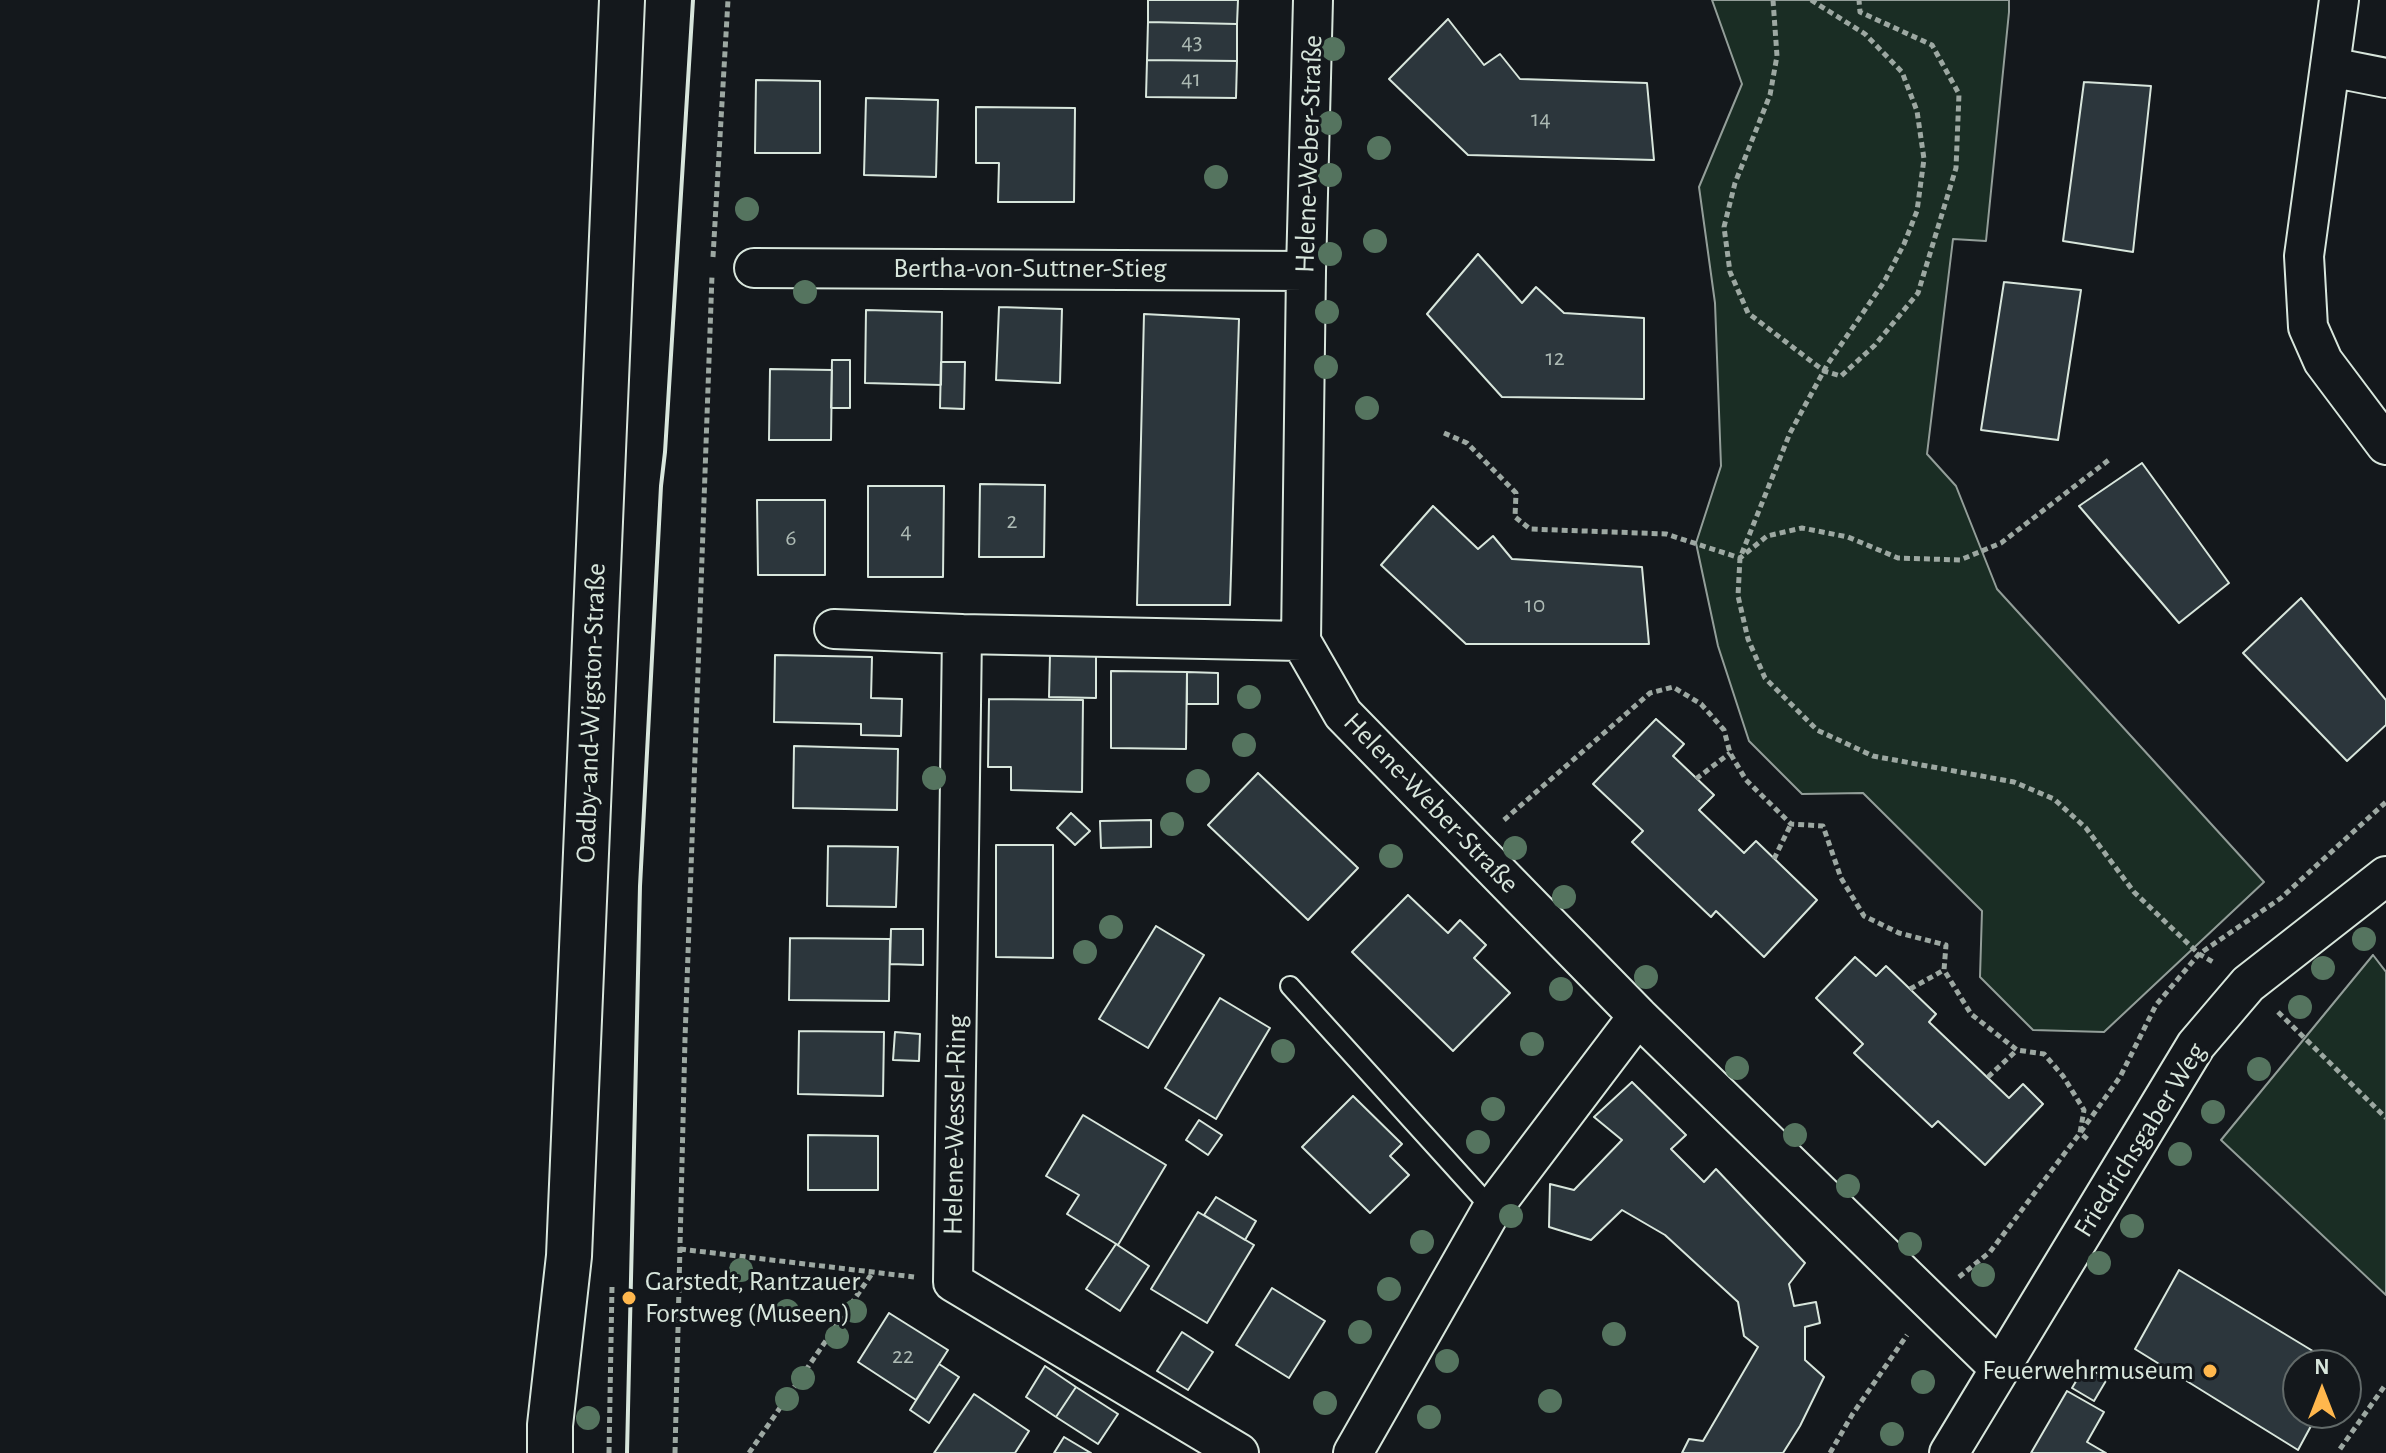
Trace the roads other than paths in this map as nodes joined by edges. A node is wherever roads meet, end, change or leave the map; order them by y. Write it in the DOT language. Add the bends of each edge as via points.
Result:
graph roads {
  1 [pos="622,0"];
  2 [pos="1313,0"];
  3 [pos="2339,0"];
  4 [pos="2330,67"];
  5 [pos="2386,78"];
  6 [pos="754,268"];
  7 [pos="1306,271"];
  8 [pos="2386,445"];
  9 [pos="834,629"];
  10 [pos="962,634"];
  11 [pos="1301,641"];
  12 [pos="2386,876"];
  13 [pos="1290,986"];
  14 [pos="1638,1016"];
  15 [pos="1492,1209"];
  16 [pos="2000,1369"];
  17 [pos="546,1444"];
  18 [pos="1239,1453"];
  19 [pos="1353,1453"];
  20 [pos="1949,1453"];
  1 -- 17 [label="main road, Oadby-and-Wigston-Straße" via="569,1256"];
  2 -- 7 [label="street, Helene-Weber-Straße"];
  3 -- 4 [label="street"];
  4 -- 5 [label="street"];
  4 -- 8 [label="street" via="2304,256 2308,327 2323,361"];
  6 -- 7 [label="street, Bertha-von-Suttner-Stieg"];
  7 -- 11 [label="street, Helene-Weber-Straße"];
  9 -- 10 [label="street"];
  10 -- 11 [label="street"];
  10 -- 18 [label="street, Helene-Wessel-Ring" via="953,1282"];
  11 -- 14 [label="street, Helene-Weber-Straße" via="1343,714"];
  12 -- 16 [label="street, Friedrichsgaber Weg" via="2248,984 2196,1045"];
  13 -- 15 [label="lane"];
  14 -- 15 [label="street"];
  14 -- 16 [label="street, Helene-Weber-Straße"];
  15 -- 19 [label="street"];
  16 -- 20 [label="street, Friedrichsgaber Weg"];
}
